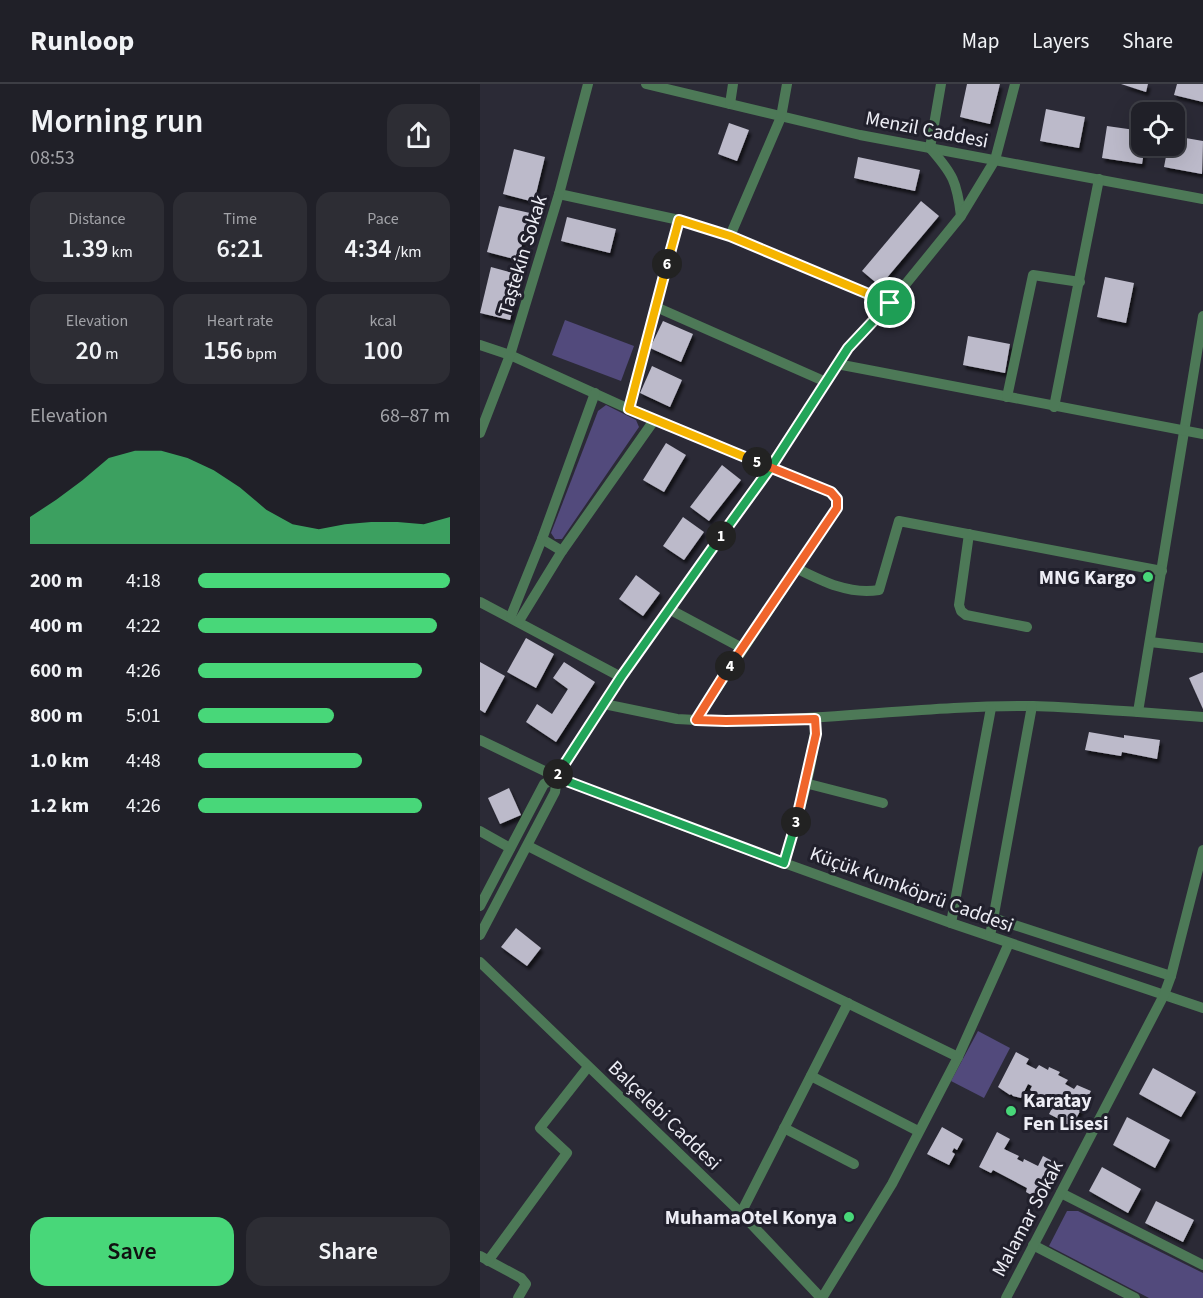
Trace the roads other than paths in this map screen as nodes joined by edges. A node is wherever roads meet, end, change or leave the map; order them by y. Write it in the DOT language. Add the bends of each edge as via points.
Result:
graph roads {
  1 [pos="588,84"];
  2 [pos="646,84"];
  3 [pos="733,84"];
  4 [pos="787,84"];
  5 [pos="941,84"];
  6 [pos="1015,84"];
  7 [pos="730,104"];
  8 [pos="781,117"];
  9 [pos="930,148"];
  10 [pos="995,160"];
  11 [pos="1100,179"];
  12 [pos="559,194"];
  13 [pos="1203,199"];
  14 [pos="961,216"];
  15 [pos="679,220"];
  16 [pos="730,236"];
  17 [pos="1080,282"];
  18 [pos="890,303"];
  19 [pos="656,307"];
  20 [pos="1203,316"];
  21 [pos="480,345"];
  22 [pos="510,355"];
  23 [pos="837,364"];
  24 [pos="1199,368"];
  25 [pos="826,382"];
  26 [pos="595,393"];
  27 [pos="1007,397"];
  28 [pos="1054,406"];
  29 [pos="629,409"];
  30 [pos="655,419"];
  31 [pos="1183,431"];
  32 [pos="480,433"];
  33 [pos="1203,434"];
  34 [pos="771,467"];
  35 [pos="969,534"];
  36 [pos="542,539"];
  37 [pos="562,551"];
  38 [pos="796,568"];
  39 [pos="1162,571"];
  40 [pos="480,602"];
  41 [pos="669,609"];
  42 [pos="515,619"];
  43 [pos="1027,627"];
  44 [pos="1150,642"];
  45 [pos="742,648"];
  46 [pos="1203,648"];
  47 [pos="621,677"];
  48 [pos="604,704"];
  49 [pos="1032,706"];
  50 [pos="991,708"];
  51 [pos="1138,712"];
  52 [pos="1203,717"];
  53 [pos="815,719"];
  54 [pos="696,720"];
  55 [pos="480,741"];
  56 [pos="556,777"];
  57 [pos="805,783"];
  58 [pos="883,803"];
  59 [pos="480,831"];
  60 [pos="528,846"];
  61 [pos="510,848"];
  62 [pos="1203,850"];
  63 [pos="784,863"];
  64 [pos="480,906"];
  65 [pos="993,918"];
  66 [pos="951,923"];
  67 [pos="480,934"];
  68 [pos="990,936"];
  69 [pos="1009,943"];
  70 [pos="480,962"];
  71 [pos="1171,976"];
  72 [pos="1164,995"];
  73 [pos="848,1003"];
  74 [pos="1203,1008"];
  75 [pos="958,1057"];
  76 [pos="588,1067"];
  77 [pos="811,1076"];
  78 [pos="784,1128"];
  79 [pos="918,1131"];
  80 [pos="854,1164"];
  81 [pos="1061,1193"];
  82 [pos="741,1213"];
  83 [pos="1034,1245"];
  84 [pos="484,1258"];
  85 [pos="1203,1265"];
  86 [pos="518,1298"];
  87 [pos="822,1298"];
  88 [pos="1006,1298"];
  89 [pos="1135,1298"];
  1 -- 12 [label="street, Taştekin Sokak"];
  2 -- 7 [label="street, Menzil Caddesi"];
  3 -- 7 [label="street"];
  4 -- 8 [label="street"];
  5 -- 9 [label="street"];
  6 -- 10 [label="street"];
  7 -- 8 [label="street, Menzil Caddesi"];
  8 -- 9 [label="street, Menzil Caddesi"];
  8 -- 16 [label="street"];
  9 -- 10 [label="street, Menzil Caddesi"];
  9 -- 14 [label="street" via="950,171 958,190"];
  10 -- 11 [label="street, Menzil Caddesi"];
  10 -- 14 [label="street"];
  11 -- 13 [label="street, Menzil Caddesi"];
  11 -- 17 [label="street"];
  12 -- 15 [label="street"];
  12 -- 22 [label="street, Taştekin Sokak"];
  14 -- 18 [label="street"];
  15 -- 16 [label="street"];
  15 -- 19 [label="street"];
  16 -- 18 [label="street"];
  17 -- 27 [label="street" via="1033,275"];
  17 -- 28 [label="street"];
  18 -- 23 [label="street"];
  19 -- 25 [label="street"];
  19 -- 29 [label="street"];
  20 -- 24 [label="street"];
  21 -- 22 [label="street"];
  22 -- 26 [label="street"];
  22 -- 32 [label="street, Taştekin Sokak"];
  23 -- 25 [label="street"];
  23 -- 27 [label="street"];
  24 -- 31 [label="street"];
  25 -- 34 [label="street"];
  26 -- 29 [label="street"];
  26 -- 36 [label="street"];
  27 -- 28 [label="street"];
  28 -- 31 [label="street"];
  29 -- 30 [label="street"];
  30 -- 34 [label="street"];
  30 -- 37 [label="street"];
  31 -- 33 [label="street"];
  31 -- 39 [label="street"];
  34 -- 38 [label="street" via="831,492 837,499 837,508"];
  34 -- 41 [label="street"];
  35 -- 38 [label="street" via="899,521 879,590 864,592 829,584"];
  35 -- 39 [label="street"];
  35 -- 43 [label="street" via="960,611"];
  36 -- 37 [label="street"];
  36 -- 42 [label="street"];
  37 -- 42 [label="street"];
  38 -- 45 [label="street"];
  39 -- 44 [label="street"];
  40 -- 42 [label="street"];
  41 -- 45 [label="street"];
  41 -- 47 [label="street"];
  42 -- 47 [label="street"];
  44 -- 46 [label="street"];
  44 -- 51 [label="street"];
  45 -- 54 [label="street"];
  47 -- 48 [label="street"];
  48 -- 54 [label="street"];
  48 -- 56 [label="street"];
  49 -- 50 [label="street"];
  49 -- 51 [label="street"];
  49 -- 65 [label="street"];
  50 -- 53 [label="street"];
  50 -- 66 [label="street"];
  51 -- 52 [label="street"];
  53 -- 54 [label="street"];
  53 -- 57 [label="street" via="816,734"];
  55 -- 56 [label="street, Küçük Kumköprü Caddesi"];
  56 -- 60 [label="street" via="555,792"];
  56 -- 61 [label="street" via="544,784"];
  56 -- 63 [label="street, Küçük Kumköprü Caddesi"];
  57 -- 58 [label="street"];
  57 -- 63 [label="street"];
  59 -- 61 [label="street"];
  60 -- 67 [label="street"];
  60 -- 73 [label="street"];
  61 -- 64 [label="street"];
  62 -- 71 [label="street, Malamar Sokak"];
  63 -- 66 [label="street, Küçük Kumköprü Caddesi"];
  65 -- 68 [label="street"];
  65 -- 71 [label="street"];
  66 -- 68 [label="street, Küçük Kumköprü Caddesi"];
  68 -- 69 [label="street, Küçük Kumköprü Caddesi"];
  69 -- 72 [label="street, Küçük Kumköprü Caddesi"];
  69 -- 75 [label="street"];
  70 -- 76 [label="street, Balçelebi Caddesi"];
  71 -- 72 [label="street, Malamar Sokak"];
  72 -- 74 [label="street, Küçük Kumköprü Caddesi"];
  72 -- 81 [label="street, Malamar Sokak"];
  73 -- 75 [label="street"];
  73 -- 77 [label="street"];
  75 -- 79 [label="street"];
  76 -- 82 [label="street, Balçelebi Caddesi"];
  76 -- 84 [label="street" via="540,1128 567,1154"];
  77 -- 78 [label="street"];
  77 -- 79 [label="street"];
  78 -- 80 [label="street"];
  78 -- 82 [label="street"];
  79 -- 87 [label="street" via="892,1184"];
  81 -- 83 [label="street, Malamar Sokak"];
  81 -- 85 [label="street"];
  82 -- 87 [label="street, Balçelebi Caddesi"];
  83 -- 88 [label="street, Malamar Sokak"];
  83 -- 89 [label="street"];
  84 -- 86 [label="street" via="521,1278 526,1284"];
}
